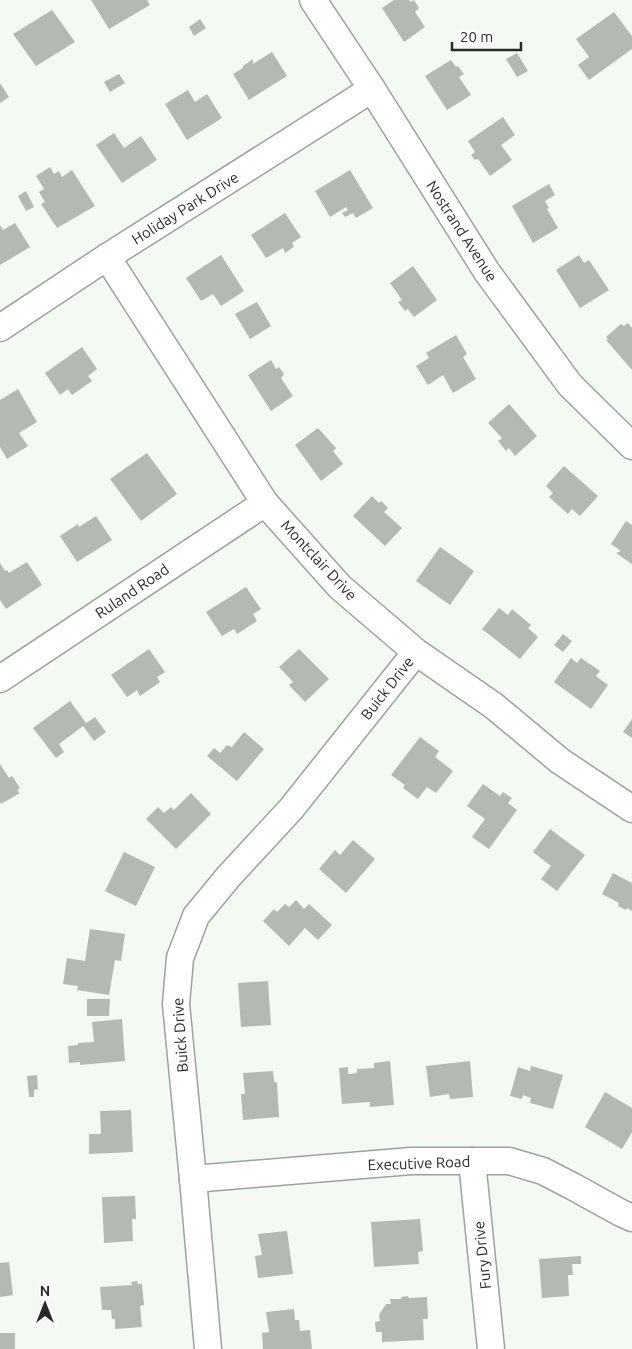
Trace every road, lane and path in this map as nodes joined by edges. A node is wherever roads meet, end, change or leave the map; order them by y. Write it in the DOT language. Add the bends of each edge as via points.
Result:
graph roads {
  1 [pos="313,0"];
  2 [pos="372,89"];
  3 [pos="107,257"];
  4 [pos="0,328"];
  5 [pos="632,446"];
  6 [pos="265,502"];
  7 [pos="416,652"];
  8 [pos="0,679"];
  9 [pos="632,809"];
  10 [pos="472,1161"];
  11 [pos="193,1179"];
  12 [pos="632,1218"];
  13 [pos="208,1349"];
  14 [pos="492,1349"];
  1 -- 2 [label="street, Nostrand Avenue"];
  2 -- 3 [label="street, Holiday Park Drive"];
  2 -- 5 [label="street, Nostrand Avenue" via="487,272 564,378"];
  3 -- 4 [label="street, Holiday Park Drive"];
  3 -- 6 [label="street, Montclair Drive"];
  6 -- 7 [label="street, Montclair Drive" via="340,588"];
  6 -- 8 [label="street, Ruland Road"];
  7 -- 9 [label="street, Montclair Drive" via="494,706 560,761"];
  7 -- 11 [label="street, Buick Drive" via="291,809 196,916 180,958 176,1004"];
  10 -- 11 [label="street, Executive Road" via="411,1161"];
  10 -- 12 [label="street, Executive Road" via="510,1160 543,1171"];
  10 -- 14 [label="street, Fury Drive"];
  11 -- 13 [label="street, Buick Drive"];
}
